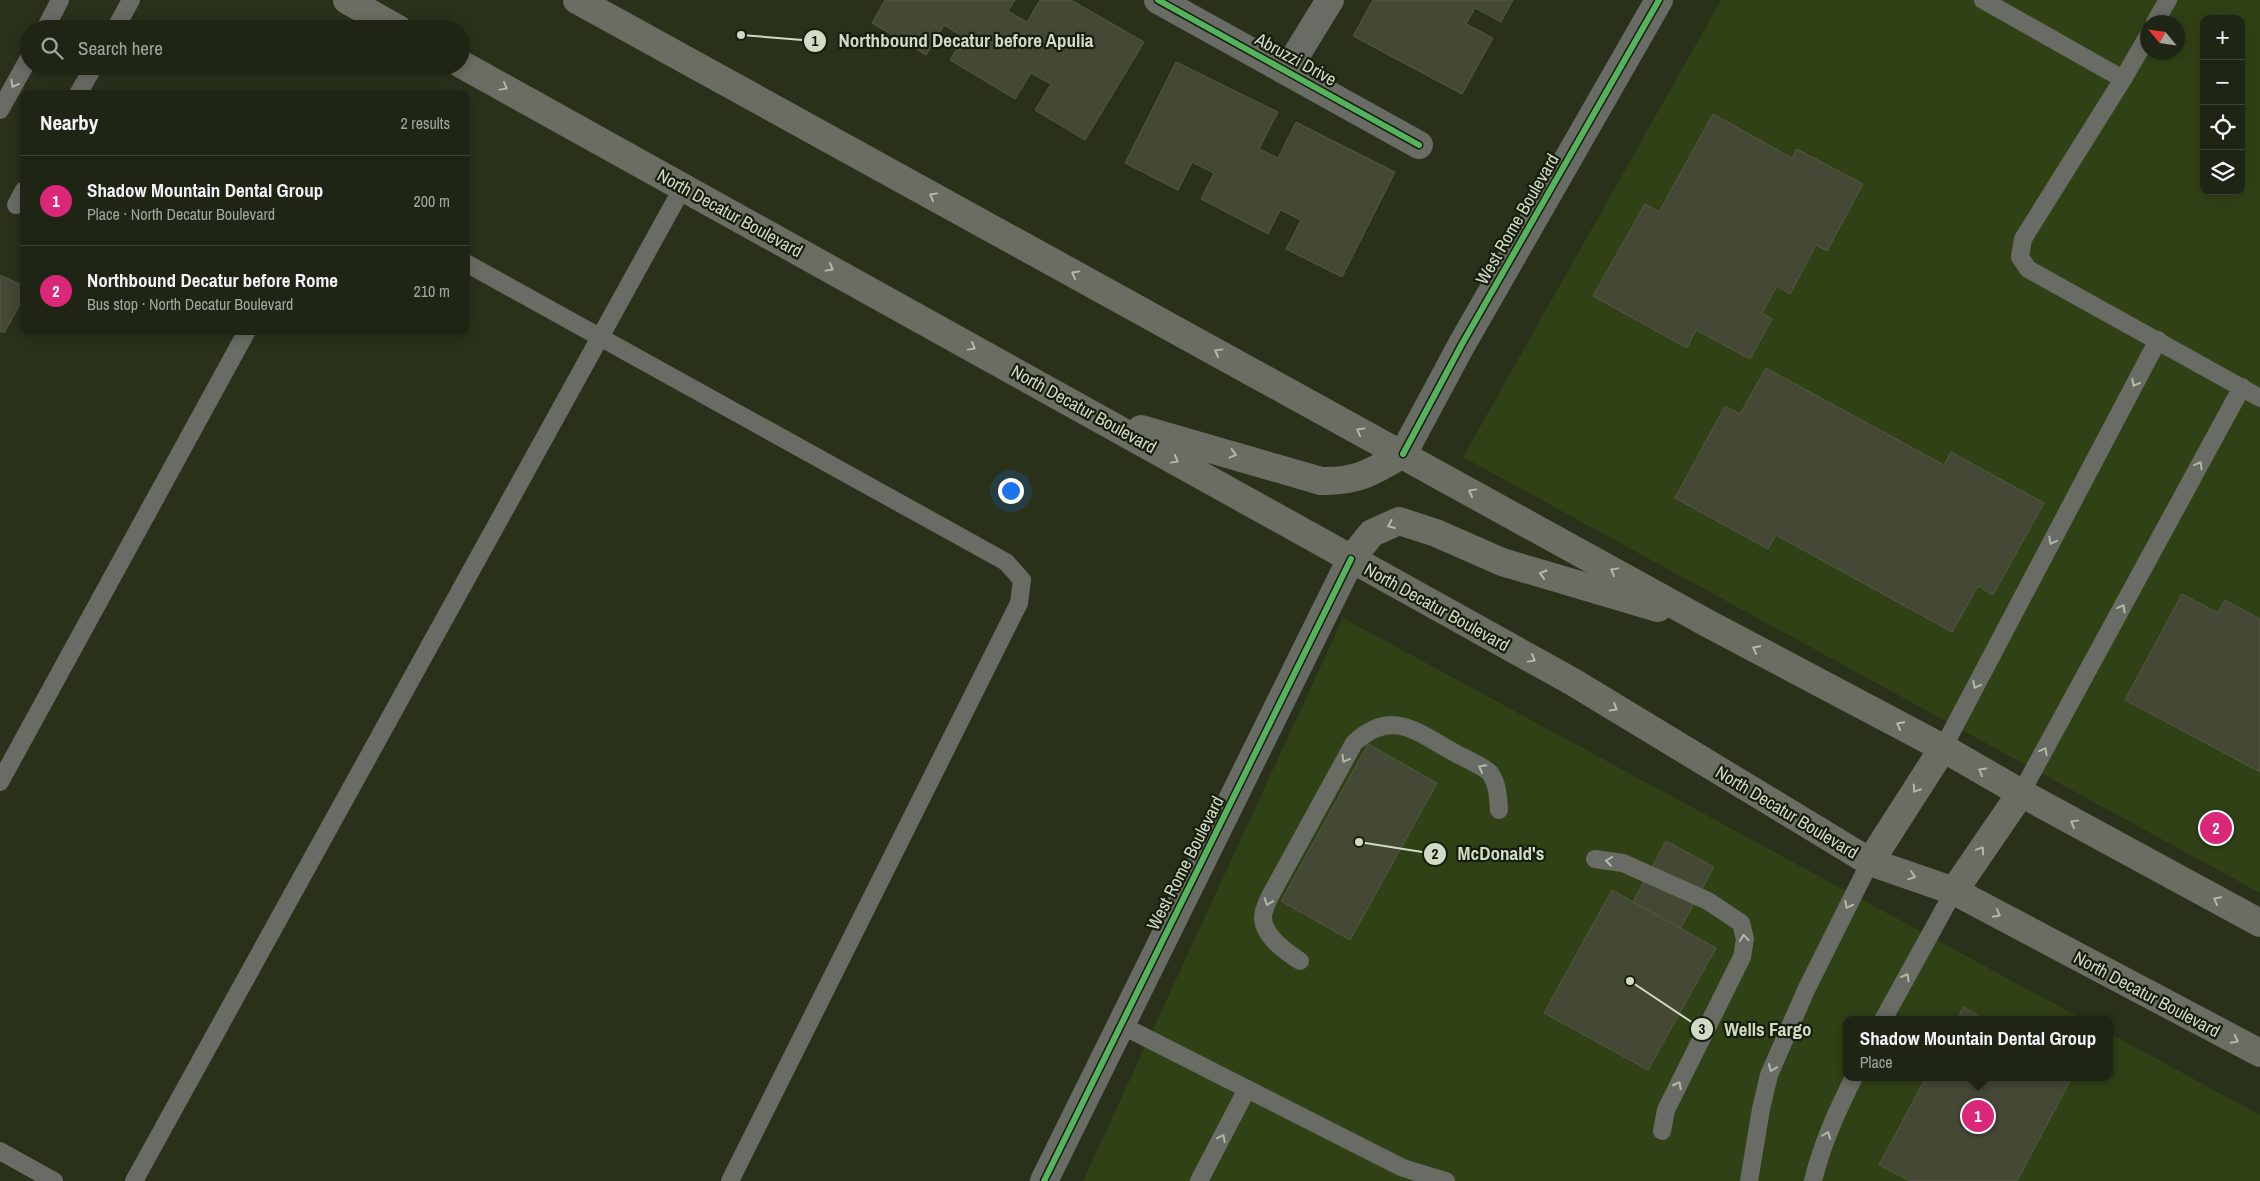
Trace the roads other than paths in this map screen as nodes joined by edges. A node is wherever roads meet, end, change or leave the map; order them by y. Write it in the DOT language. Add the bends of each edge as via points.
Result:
graph roads {
  1 [pos="60,0"];
  2 [pos="131,0"];
  3 [pos="347,0"];
  4 [pos="577,0"];
  5 [pos="1158,0"];
  6 [pos="1330,0"];
  7 [pos="1659,0"];
  8 [pos="1983,0"];
  9 [pos="2168,0"];
  10 [pos="2159,15"];
  11 [pos="50,20"];
  12 [pos="120,20"];
  13 [pos="382,20"];
  14 [pos="2140,50"];
  15 [pos="470,69"];
  16 [pos="1288,70"];
  17 [pos="20,74"];
  18 [pos="89,75"];
  19 [pos="2123,79"];
  20 [pos="80,90"];
  21 [pos="0,110"];
  22 [pos="1419,145"];
  23 [pos="683,187"];
  24 [pos="470,265"];
  25 [pos="245,335"];
  26 [pos="600,338"];
  27 [pos="2158,340"];
  28 [pos="2242,387"];
  29 [pos="2260,398"];
  30 [pos="1101,419"];
  31 [pos="1403,454"];
  32 [pos="1351,559"];
  33 [pos="1707,623"];
  34 [pos="1942,748"];
  35 [pos="0,782"];
  36 [pos="2020,793"];
  37 [pos="1499,810"];
  38 [pos="1596,859"];
  39 [pos="1870,862"];
  40 [pos="1954,891"];
  41 [pos="2260,923"];
  42 [pos="1300,961"];
  43 [pos="1885,1016"];
  44 [pos="1121,1025"];
  45 [pos="2260,1053"];
  46 [pos="1852,1081"];
  47 [pos="1247,1089"];
  48 [pos="1662,1130"];
  49 [pos="0,1151"];
  50 [pos="1400,1174"];
  51 [pos="54,1181"];
  52 [pos="134,1181"];
  53 [pos="730,1181"];
  54 [pos="1044,1181"];
  55 [pos="1200,1181"];
  56 [pos="1446,1181"];
  57 [pos="1749,1181"];
  58 [pos="1813,1181"];
  1 -- 11 [label="lane"];
  2 -- 12 [label="lane"];
  3 -- 13 [label="main road"];
  31 -- 4 [label="main road, one-way"];
  5 -- 16 [label="street, Abruzzi Drive"];
  6 -- 16 [label="street"];
  7 -- 31 [label="street, West Rome Boulevard" via="1462,344"];
  8 -- 19 [label="lane"];
  9 -- 10 [label="lane"];
  14 -- 19 [label="lane"];
  15 -- 23 [label="main road, North Decatur Boulevard, one-way"];
  16 -- 22 [label="street, Abruzzi Drive"];
  17 -- 21 [label="lane, one-way"];
  18 -- 20 [label="lane"];
  19 -- 27 [label="lane" via="2023,239 2020,257 2028,269"];
  23 -- 26 [label="lane"];
  23 -- 30 [label="main road, North Decatur Boulevard, one-way"];
  24 -- 26 [label="lane"];
  25 -- 35 [label="lane"];
  26 -- 52 [label="lane"];
  26 -- 53 [label="lane" via="1006,562 1022,580 1019,603"];
  27 -- 28 [label="lane"];
  27 -- 34 [label="lane, one-way"];
  28 -- 29 [label="lane"];
  36 -- 28 [label="lane, one-way"];
  30 -- 31 [label="main road, one-way" via="1321,481 1342,481 1369,474"];
  30 -- 32 [label="main road, North Decatur Boulevard, one-way"];
  33 -- 31 [label="main road, one-way"];
  33 -- 32 [label="main road, one-way" via="1502,562 1436,532 1399,521 1372,533"];
  32 -- 39 [label="main road, North Decatur Boulevard, one-way" via="1573,682"];
  32 -- 44 [label="street, West Rome Boulevard"];
  34 -- 33 [label="main road, one-way"];
  36 -- 34 [label="main road, one-way"];
  34 -- 39 [label="main road, one-way"];
  40 -- 36 [label="main road, one-way"];
  41 -- 36 [label="main road, one-way"];
  37 -- 42 [label="lane, one-way" via="1498,790 1490,772 1403,726 1380,725 1367,731 1354,743 1269,898 1263,917 1267,931 1285,952"];
  48 -- 38 [label="lane, one-way" via="1666,1110 1742,957 1746,940 1741,922 1708,901 1623,863"];
  39 -- 40 [label="main road, North Decatur Boulevard, one-way"];
  39 -- 57 [label="lane, one-way" via="1806,990 1769,1075"];
  43 -- 40 [label="lane, one-way"];
  40 -- 45 [label="main road, North Decatur Boulevard, one-way"];
  44 -- 47 [label="lane"];
  44 -- 54 [label="street, West Rome Boulevard"];
  58 -- 46 [label="lane, one-way" via="1818,1158"];
  47 -- 50 [label="lane"];
  55 -- 47 [label="lane, one-way"];
  49 -- 51 [label="lane"];
  50 -- 56 [label="lane"];
}
